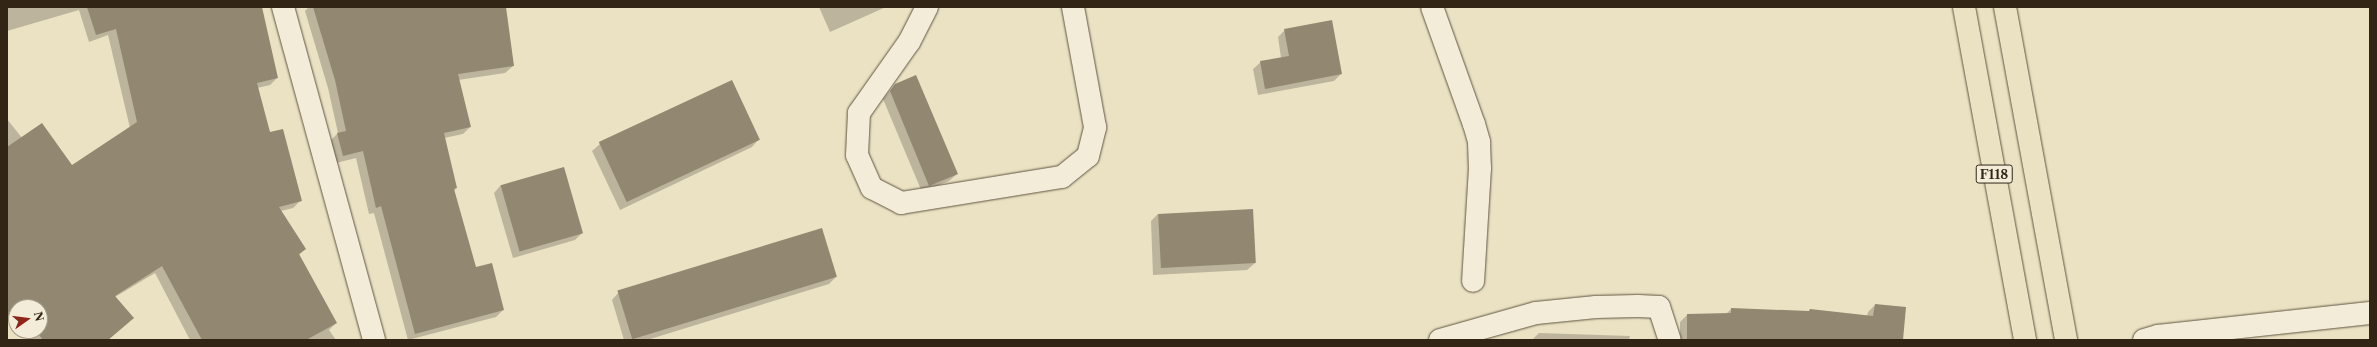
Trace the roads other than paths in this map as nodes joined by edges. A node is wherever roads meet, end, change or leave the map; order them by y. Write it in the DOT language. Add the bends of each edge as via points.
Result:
graph roads {
  1 [pos="283,7"];
  2 [pos="927,7"];
  3 [pos="1073,7"];
  4 [pos="1432,7"];
  5 [pos="1964,7"];
  6 [pos="2005,7"];
  7 [pos="1473,281"];
  8 [pos="2370,313"];
  9 [pos="374,340"];
  10 [pos="1440,340"];
  11 [pos="1670,340"];
  12 [pos="2025,340"];
  13 [pos="2066,340"];
  14 [pos="2144,340"];
  1 -- 9 [label="street"];
  2 -- 3 [label="street" via="909,42 859,113 857,155 872,188 901,203 1062,177 1088,156 1095,126"];
  4 -- 7 [label="street" via="1479,142 1480,168"];
  5 -- 12 [label="main road, F118"];
  6 -- 13 [label="main road, F118"];
  8 -- 14 [label="street" via="2158,336"];
  10 -- 11 [label="street" via="1536,313 1631,306 1658,307"];
}
